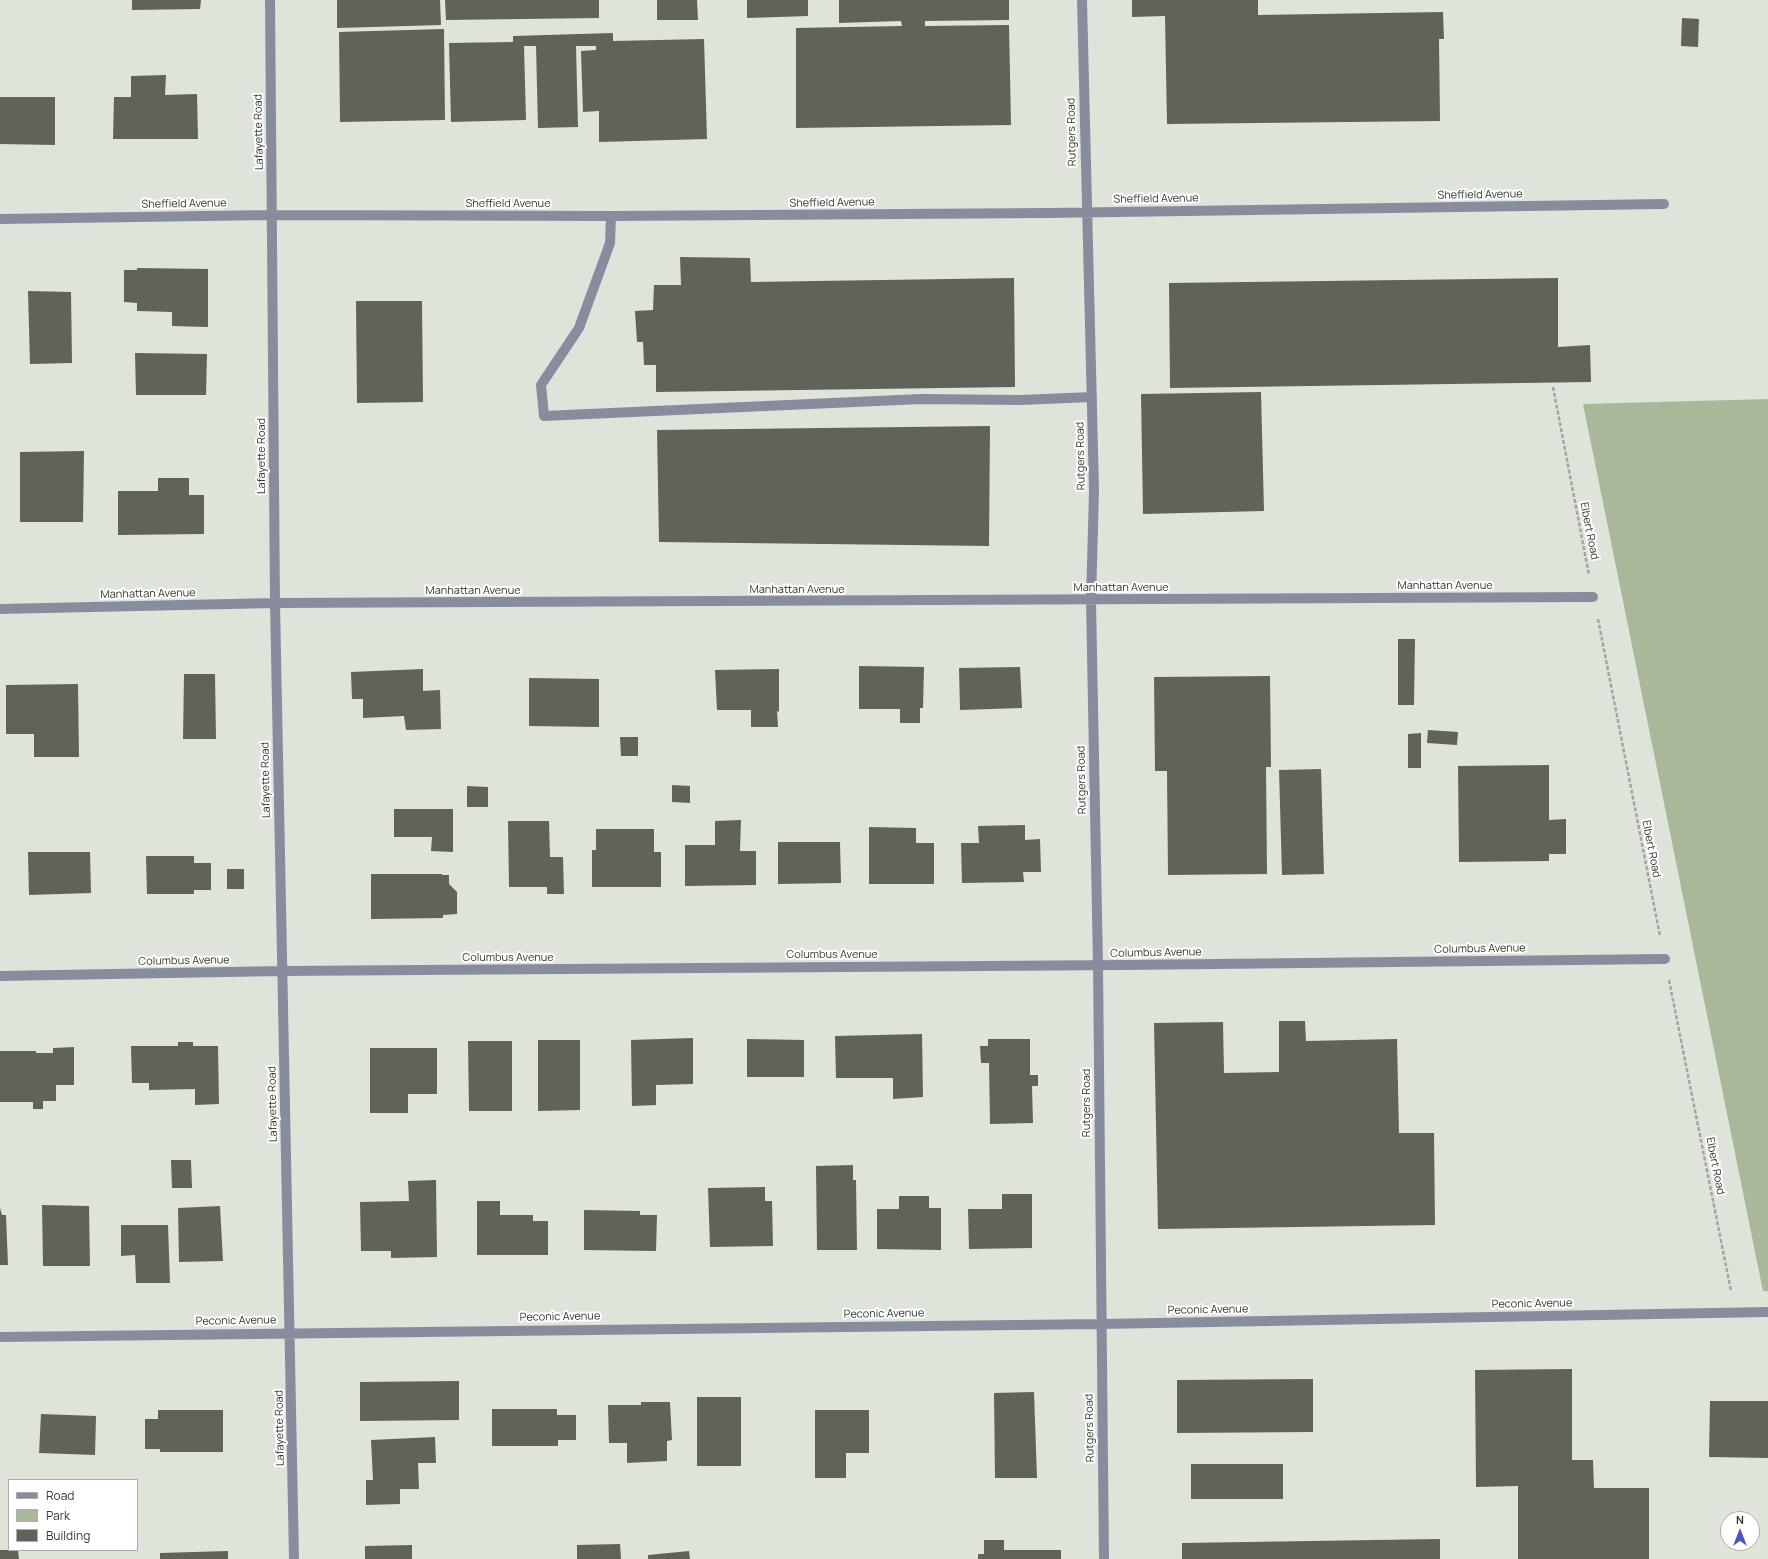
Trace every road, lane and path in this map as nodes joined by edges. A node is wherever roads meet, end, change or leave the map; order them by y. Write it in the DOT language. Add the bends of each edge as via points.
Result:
graph roads {
  1 [pos="270,0"];
  2 [pos="1082,0"];
  3 [pos="1664,204"];
  4 [pos="1086,212"];
  5 [pos="272,215"];
  6 [pos="611,216"];
  7 [pos="0,219"];
  8 [pos="1553,387"];
  9 [pos="1092,397"];
  10 [pos="1593,597"];
  11 [pos="1091,600"];
  12 [pos="275,603"];
  13 [pos="0,609"];
  14 [pos="1665,959"];
  15 [pos="1098,965"];
  16 [pos="282,971"];
  17 [pos="0,976"];
  18 [pos="1768,1312"];
  19 [pos="1736,1313"];
  20 [pos="1101,1324"];
  21 [pos="290,1332"];
  22 [pos="0,1337"];
  23 [pos="294,1559"];
  24 [pos="1104,1559"];
  1 -- 5 [label="street, Lafayette Road"];
  2 -- 4 [label="street, Rutgers Road"];
  3 -- 4 [label="street, Sheffield Avenue"];
  4 -- 6 [label="street, Sheffield Avenue"];
  4 -- 9 [label="street, Rutgers Road"];
  5 -- 6 [label="street, Sheffield Avenue"];
  5 -- 7 [label="street, Sheffield Avenue"];
  5 -- 12 [label="street, Lafayette Road"];
  6 -- 9 [label="street" via="610,243 579,328 541,384 544,416 920,399 1021,400"];
  8 -- 10 [label="path, Elbert Road"];
  9 -- 11 [label="street, Rutgers Road" via="1094,490"];
  10 -- 11 [label="street, Manhattan Avenue"];
  10 -- 14 [label="path, Elbert Road"];
  11 -- 12 [label="street, Manhattan Avenue"];
  11 -- 15 [label="street, Rutgers Road"];
  12 -- 13 [label="street, Manhattan Avenue"];
  12 -- 16 [label="street, Lafayette Road"];
  14 -- 15 [label="street, Columbus Avenue"];
  14 -- 19 [label="path, Elbert Road"];
  15 -- 16 [label="street, Columbus Avenue"];
  15 -- 20 [label="street, Rutgers Road"];
  16 -- 17 [label="street, Columbus Avenue"];
  16 -- 21 [label="street, Lafayette Road"];
  18 -- 19 [label="street, Peconic Avenue"];
  19 -- 20 [label="street, Peconic Avenue"];
  20 -- 21 [label="street, Peconic Avenue"];
  20 -- 24 [label="street, Rutgers Road"];
  21 -- 22 [label="street, Peconic Avenue"];
  21 -- 23 [label="street, Lafayette Road"];
}
